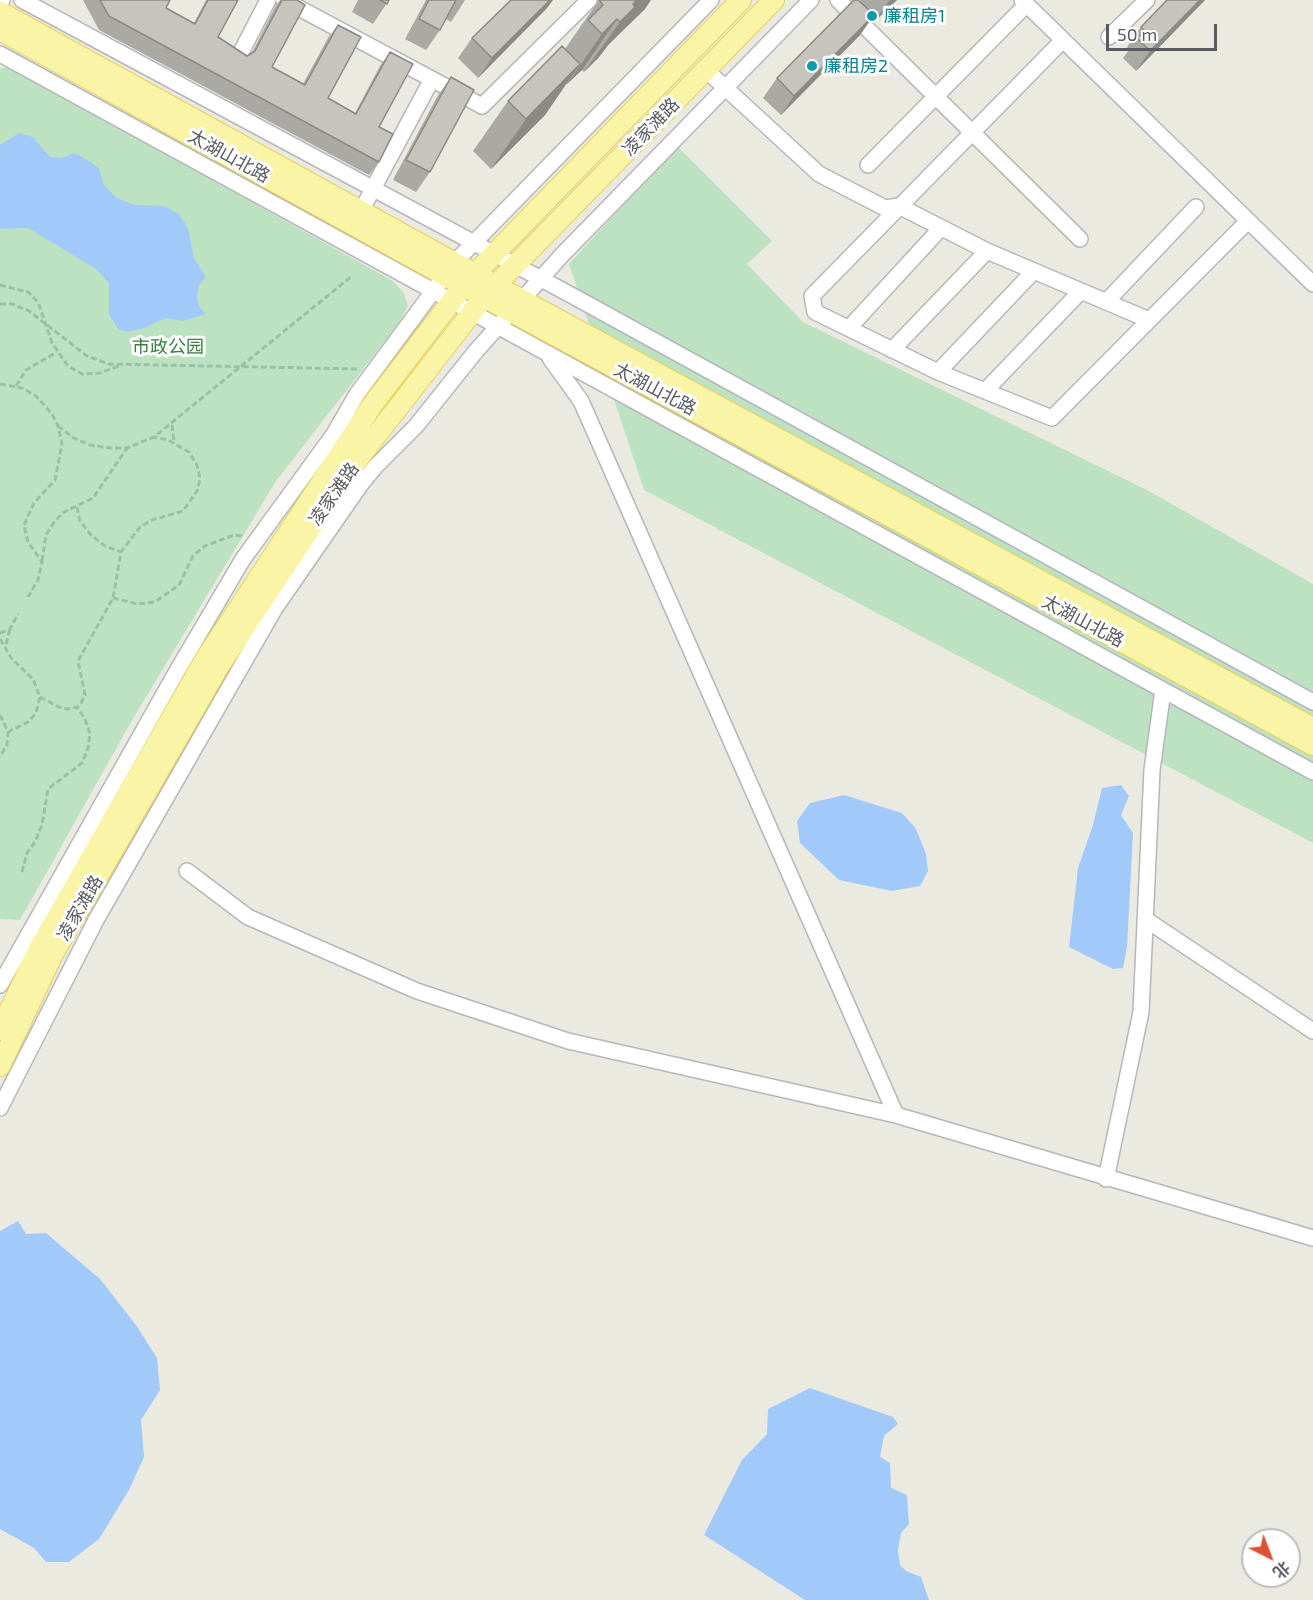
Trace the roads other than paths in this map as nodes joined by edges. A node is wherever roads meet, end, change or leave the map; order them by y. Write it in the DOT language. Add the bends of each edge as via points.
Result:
graph roads {
  1 [pos="22,0"];
  2 [pos="268,0"];
  3 [pos="284,0"];
  4 [pos="589,0"];
  5 [pos="711,0"];
  6 [pos="741,0"];
  7 [pos="774,0"];
  8 [pos="811,0"];
  9 [pos="838,0"];
  10 [pos="1147,0"];
  11 [pos="1025,2"];
  12 [pos="0,12"];
  13 [pos="0,30"];
  14 [pos="1109,37"];
  15 [pos="1063,40"];
  16 [pos="0,54"];
  17 [pos="237,60"];
  18 [pos="706,70"];
  19 [pos="432,80"];
  20 [pos="724,88"];
  21 [pos="936,96"];
  22 [pos="973,133"];
  23 [pos="868,165"];
  24 [pos="373,189"];
  25 [pos="899,206"];
  26 [pos="1196,207"];
  27 [pos="361,211"];
  28 [pos="1247,222"];
  29 [pos="941,228"];
  30 [pos="1080,239"];
  31 [pos="474,243"];
  32 [pos="987,251"];
  33 [pos="494,254"];
  34 [pos="515,265"];
  35 [pos="449,269"];
  36 [pos="1034,271"];
  37 [pos="540,279"];
  38 [pos="469,280"];
  39 [pos="1313,284"];
  40 [pos="432,291"];
  41 [pos="490,291"];
  42 [pos="1081,291"];
  43 [pos="451,301"];
  44 [pos="1106,302"];
  45 [pos="516,306"];
  46 [pos="472,313"];
  47 [pos="1149,320"];
  48 [pos="498,327"];
  49 [pos="849,328"];
  50 [pos="892,350"];
  51 [pos="546,353"];
  52 [pos="938,372"];
  53 [pos="985,391"];
  54 [pos="1163,690"];
  55 [pos="1313,702"];
  56 [pos="1313,728"];
  57 [pos="1313,745"];
  58 [pos="1313,772"];
  59 [pos="187,871"];
  60 [pos="1145,919"];
  61 [pos="0,985"];
  62 [pos="0,1030"];
  63 [pos="1313,1031"];
  64 [pos="0,1066"];
  65 [pos="0,1108"];
  66 [pos="896,1115"];
  67 [pos="1106,1179"];
  68 [pos="1313,1238"];
  1 -- 24 [label="street"];
  2 -- 17 [label="street"];
  3 -- 19 [label="street"];
  4 -- 19 [label="street" via="482,106"];
  5 -- 31 [label="street"];
  6 -- 33 [label="main road, 凌家滩路"];
  7 -- 18 [label="main road, 凌家滩路"];
  8 -- 20 [label="street"];
  9 -- 21 [label="street"];
  10 -- 14 [label="street"];
  11 -- 15 [label="street"];
  11 -- 21 [label="street"];
  12 -- 27 [label="main road, 太湖山北路"];
  13 -- 35 [label="main road, 太湖山北路"];
  15 -- 22 [label="street"];
  15 -- 28 [label="street"];
  16 -- 40 [label="street"];
  18 -- 20 [label="street"];
  18 -- 34 [label="main road, 凌家滩路"];
  19 -- 24 [label="street"];
  20 -- 25 [label="street" via="819,174 885,208"];
  20 -- 37 [label="street"];
  21 -- 22 [label="street"];
  21 -- 23 [label="street"];
  22 -- 25 [label="street"];
  22 -- 30 [label="street"];
  24 -- 27 [label="street"];
  24 -- 31 [label="street"];
  25 -- 29 [label="street"];
  25 -- 49 [label="street" via="812,296 815,312"];
  26 -- 44 [label="street"];
  27 -- 35 [label="main road, 太湖山北路"];
  28 -- 39 [label="street"];
  28 -- 47 [label="street"];
  29 -- 32 [label="street"];
  29 -- 49 [label="street"];
  31 -- 33 [label="street"];
  31 -- 35 [label="street"];
  32 -- 36 [label="street"];
  32 -- 50 [label="street"];
  33 -- 34 [label="street"];
  33 -- 38 [label="main road, 凌家滩路"];
  34 -- 37 [label="street"];
  34 -- 41 [label="main road, 凌家滩路"];
  35 -- 38 [label="main road, 太湖山北路"];
  35 -- 40 [label="street"];
  36 -- 42 [label="street"];
  36 -- 52 [label="street"];
  37 -- 45 [label="street"];
  37 -- 55 [label="street"];
  38 -- 41 [label="main road, 太湖山北路"];
  38 -- 43 [label="main road, 凌家滩路"];
  40 -- 43 [label="street"];
  40 -- 61 [label="street" via="243,559"];
  41 -- 45 [label="main road, 太湖山北路"];
  41 -- 46 [label="main road, 凌家滩路"];
  42 -- 44 [label="street"];
  42 -- 53 [label="street"];
  43 -- 46 [label="street"];
  43 -- 62 [label="main road, 凌家滩路" via="373,404 206,658 39,949"];
  44 -- 47 [label="street"];
  45 -- 48 [label="street"];
  45 -- 56 [label="main road, 太湖山北路"];
  45 -- 57 [label="main road, 太湖山北路"];
  46 -- 48 [label="street"];
  46 -- 64 [label="main road, 凌家滩路" via="347,473 219,666 52,956"];
  47 -- 53 [label="street" via="1052,418"];
  48 -- 51 [label="street"];
  48 -- 65 [label="street" via="416,426 375,467 275,608 96,920"];
  49 -- 50 [label="street"];
  50 -- 52 [label="street"];
  51 -- 54 [label="street"];
  51 -- 66 [label="street" via="581,401"];
  52 -- 53 [label="street"];
  54 -- 58 [label="street"];
  54 -- 60 [label="street" via="1152,770"];
  59 -- 66 [label="street" via="248,917 417,991 568,1041"];
  60 -- 63 [label="street"];
  60 -- 67 [label="street" via="1141,1012"];
  66 -- 67 [label="street"];
  67 -- 68 [label="street"];
}
